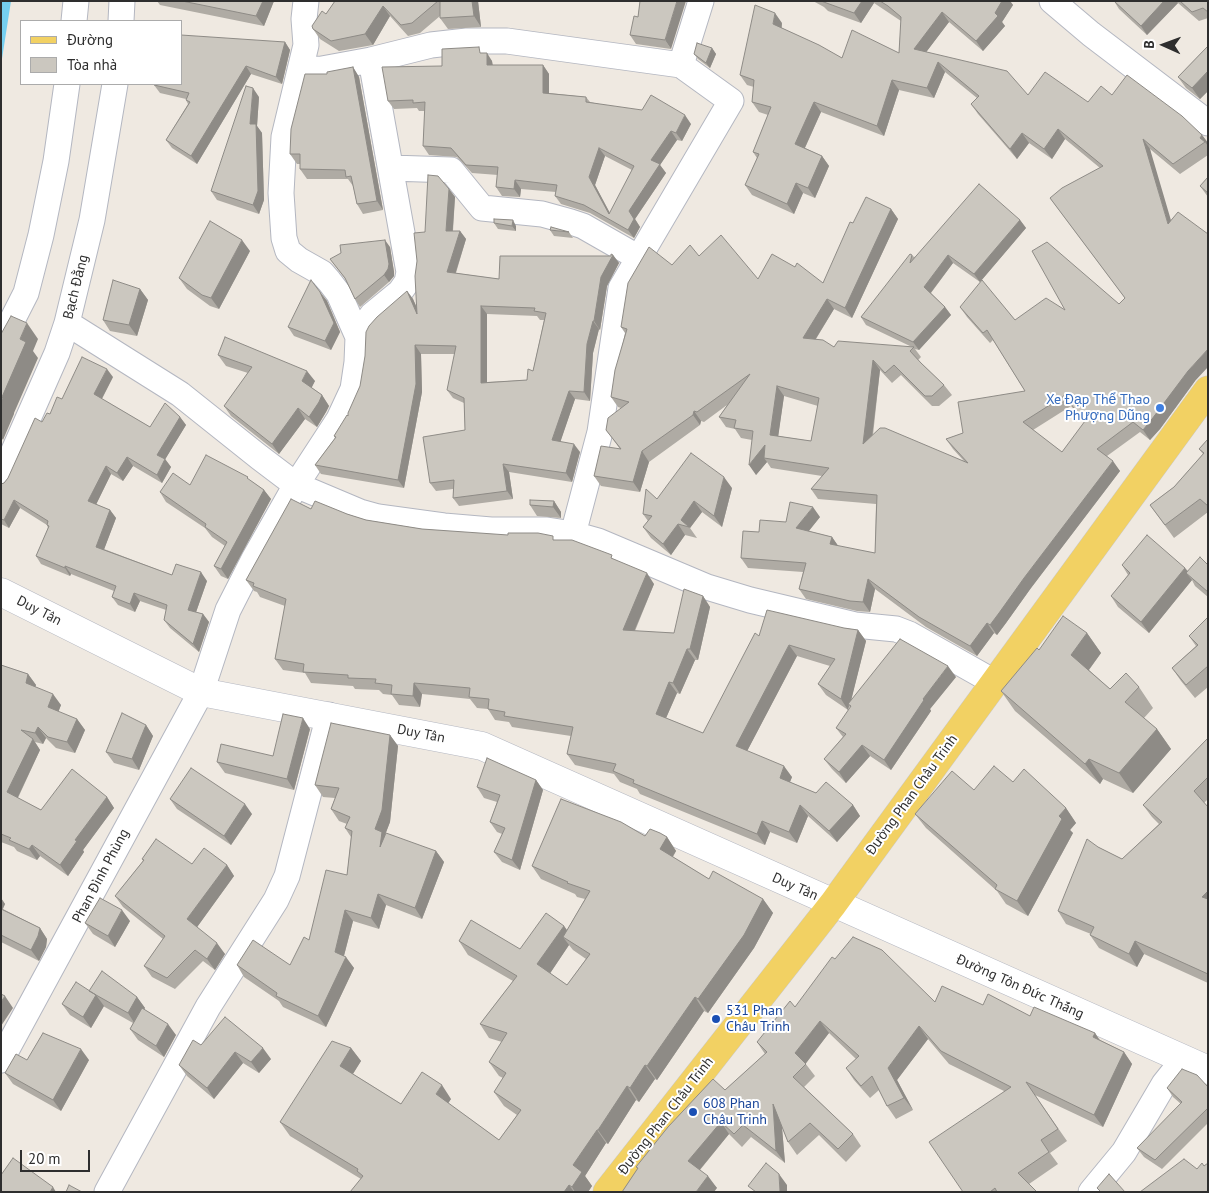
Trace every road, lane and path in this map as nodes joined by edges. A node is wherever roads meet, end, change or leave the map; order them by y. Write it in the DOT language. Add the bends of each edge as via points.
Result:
graph roads {
  1 [pos="76,1"];
  2 [pos="122,1"];
  3 [pos="306,1"];
  4 [pos="701,1"];
  5 [pos="1052,1"];
  6 [pos="74,20"];
  7 [pos="121,20"];
  8 [pos="371,60"];
  9 [pos="681,65"];
  10 [pos="301,70"];
  11 [pos="67,85"];
  12 [pos="115,85"];
  13 [pos="1208,123"];
  14 [pos="391,168"];
  15 [pos="639,258"];
  16 [pos="67,323"];
  17 [pos="358,337"];
  18 [pos="1,342"];
  19 [pos="1208,390"];
  20 [pos="1,480"];
  21 [pos="296,485"];
  22 [pos="573,534"];
  23 [pos="1,592"];
  24 [pos="994,682"];
  25 [pos="201,692"];
  26 [pos="329,715"];
  27 [pos="833,904"];
  28 [pos="1,1060"];
  29 [pos="1199,1062"];
  30 [pos="107,1192"];
  31 [pos="607,1192"];
  32 [pos="1091,1192"];
  1 -- 6 [label="street"];
  2 -- 7 [label="street"];
  3 -- 10 [label="street" via="306,45"];
  4 -- 9 [label="street"];
  5 -- 13 [label="street"];
  8 -- 9 [label="street" via="431,45 507,40"];
  8 -- 10 [label="street"];
  8 -- 14 [label="street"];
  9 -- 15 [label="street" via="731,101"];
  10 -- 17 [label="street" via="284,136 281,194 284,238 288,251 322,273 339,294"];
  11 -- 18 [label="street" via="41,235 26,292"];
  12 -- 16 [label="street, Bạch Đằng" via="92,220"];
  14 -- 15 [label="street" via="451,170 482,208 542,214 571,222"];
  14 -- 17 [label="street" via="409,272 400,292 372,315"];
  15 -- 22 [label="street" via="621,288 600,432"];
  16 -- 20 [label="street, Bạch Đằng"];
  16 -- 21 [label="street" via="180,394"];
  17 -- 21 [label="street, Phan Đình Phùng" via="353,388 339,419"];
  19 -- 24 [label="main road, Đường Phan Châu Trinh"];
  21 -- 22 [label="street" via="378,517 444,526"];
  21 -- 25 [label="street, Phan Đình Phùng" via="228,610"];
  22 -- 24 [label="street" via="598,540 707,587 750,600 855,625 910,634"];
  23 -- 25 [label="street, Duy Tân"];
  24 -- 27 [label="main road, Đường Phan Châu Trinh"];
  25 -- 26 [label="street, Duy Tân"];
  25 -- 28 [label="street, Phan Đình Phùng"];
  26 -- 27 [label="street, Duy Tân" via="482,746"];
  26 -- 30 [label="street" via="287,876 276,900 208,1007"];
  27 -- 29 [label="street, Đường Tôn Đức Thắng"];
  27 -- 31 [label="main road, Đường Phan Châu Trinh"];
  29 -- 32 [label="street" via="1164,1084 1124,1152"];
}
